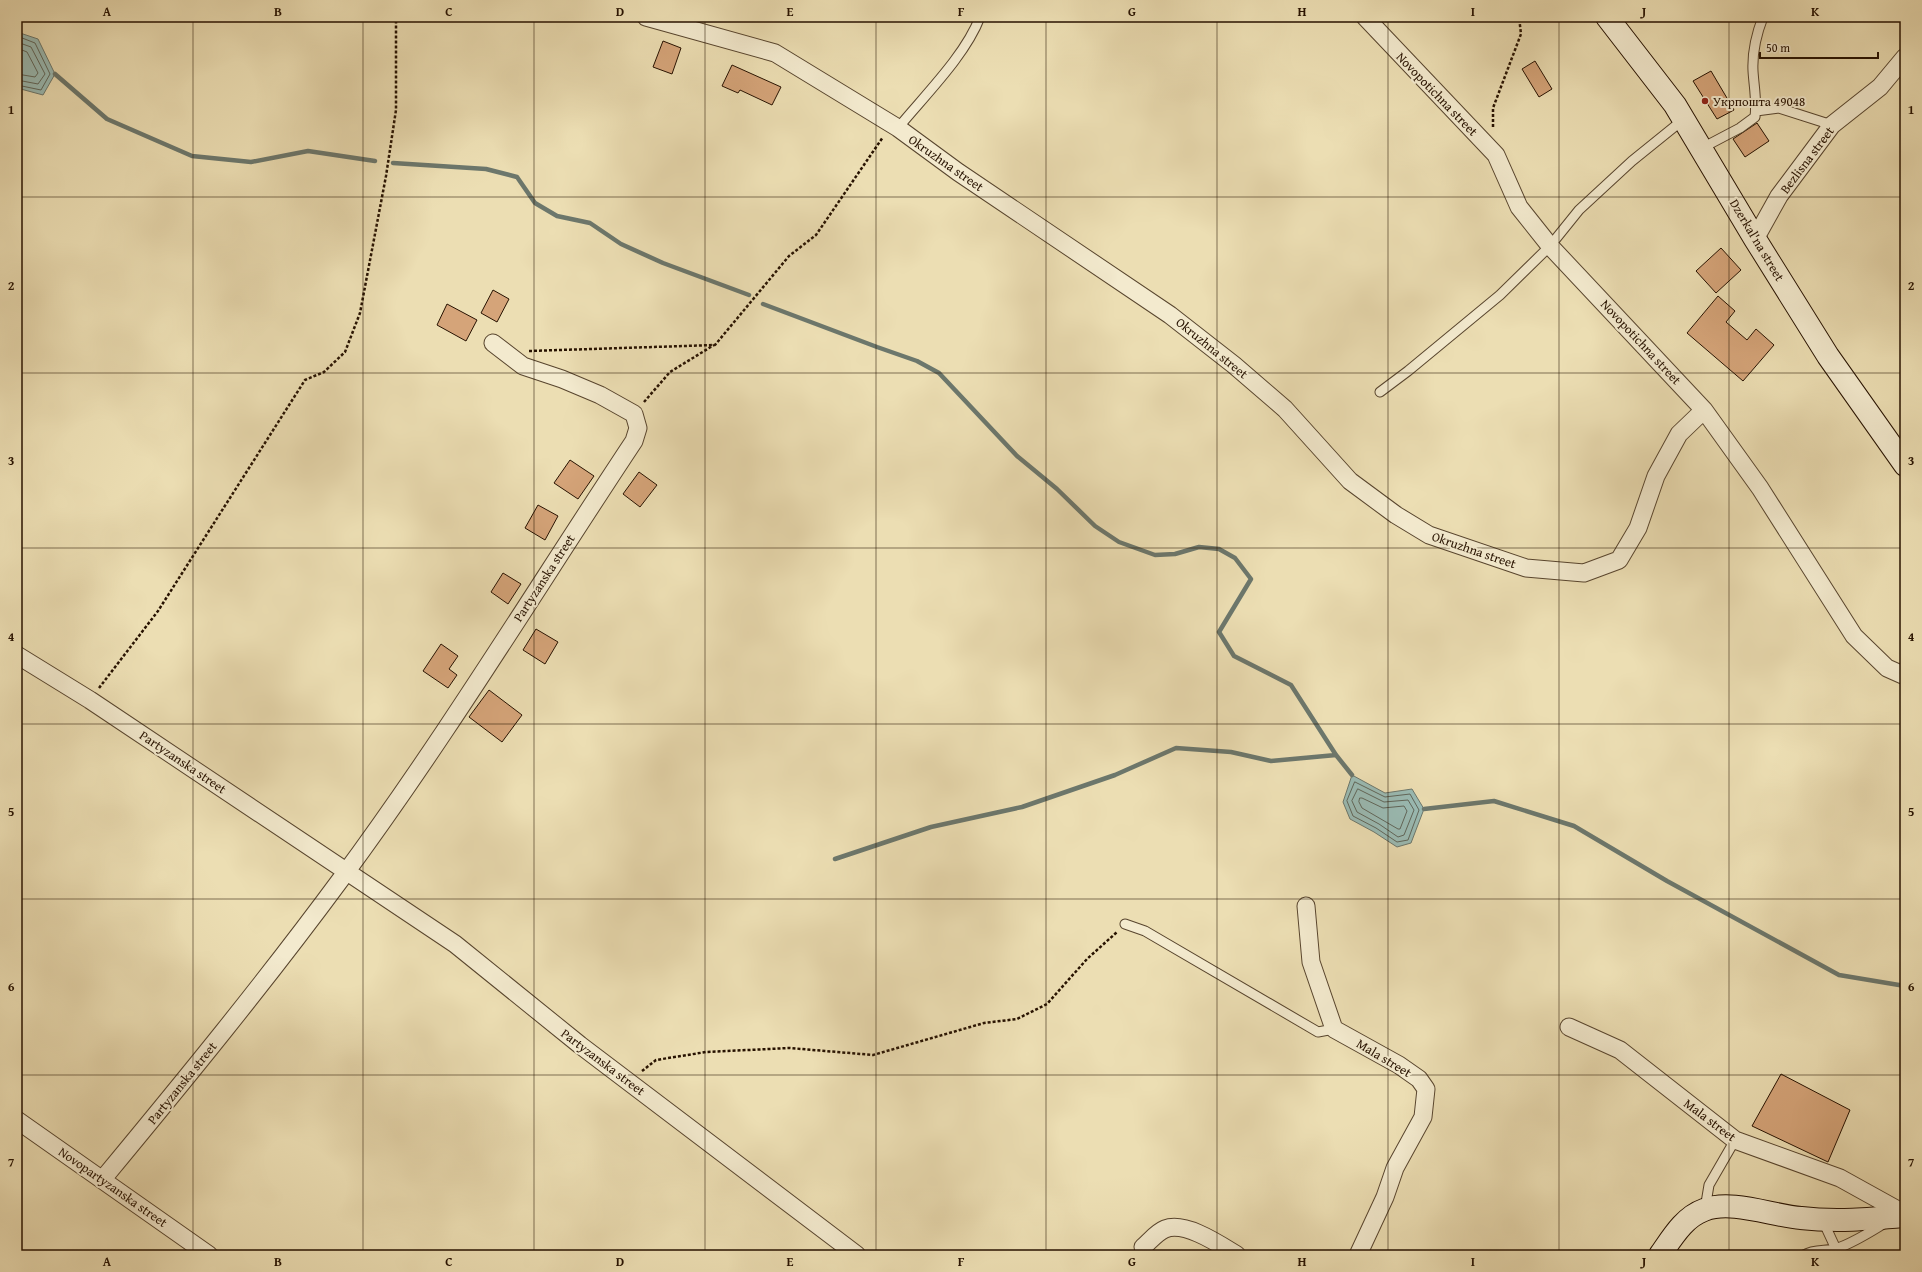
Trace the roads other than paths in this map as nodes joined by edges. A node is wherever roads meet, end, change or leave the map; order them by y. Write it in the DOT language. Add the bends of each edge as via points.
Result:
graph roads {
  1 [pos="646,17"];
  2 [pos="980,17"];
  3 [pos="1365,17"];
  4 [pos="1607,17"];
  5 [pos="1763,17"];
  6 [pos="1905,57"];
  7 [pos="1756,111"];
  8 [pos="1684,119"];
  9 [pos="1832,125"];
  10 [pos="895,126"];
  11 [pos="1702,148"];
  12 [pos="1755,240"];
  13 [pos="1550,246"];
  14 [pos="493,343"];
  15 [pos="1380,392"];
  16 [pos="1704,410"];
  17 [pos="1905,465"];
  18 [pos="17,655"];
  19 [pos="1905,676"];
  20 [pos="347,871"];
  21 [pos="1306,906"];
  22 [pos="1125,924"];
  23 [pos="1569,1027"];
  24 [pos="1334,1029"];
  25 [pos="17,1120"];
  26 [pos="1736,1140"];
  27 [pos="102,1180"];
  28 [pos="1705,1209"];
  29 [pos="1905,1216"];
  30 [pos="1823,1219"];
  31 [pos="1143,1247"];
  32 [pos="1837,1253"];
  33 [pos="209,1255"];
  34 [pos="858,1255"];
  35 [pos="1237,1255"];
  36 [pos="1358,1255"];
  37 [pos="1660,1255"];
  38 [pos="1804,1255"];
  1 -- 10 [label="street, Okruzhna street" via="775,53"];
  2 -- 10 [label="lane" via="974,33 959,54"];
  3 -- 13 [label="street, Novopotichna street" via="1496,155 1519,207"];
  4 -- 8 [label="street, Dzerkal'na street"];
  5 -- 7 [label="lane" via="1755,37 1753,70"];
  6 -- 9 [label="street, Bezlisna street" via="1880,87"];
  7 -- 9 [label="lane" via="1779,108"];
  7 -- 11 [label="lane" via="1755,117 1740,128"];
  8 -- 11 [label="street, Dzerkal'na street"];
  8 -- 13 [label="lane" via="1632,161 1579,210"];
  9 -- 12 [label="street, Bezlisna street" via="1779,196"];
  10 -- 16 [label="street, Okruzhna street" via="958,172 1176,319 1285,408 1350,481 1429,535 1471,550 1526,568 1584,573 1619,560 1638,528 1656,476 1679,434"];
  11 -- 12 [label="street, Dzerkal'na street"];
  12 -- 17 [label="street, Dzerkal'na street" via="1828,356"];
  13 -- 15 [label="lane" via="1500,295"];
  13 -- 16 [label="street, Novopotichna street"];
  14 -- 20 [label="street, Partyzanska street" via="523,366 594,392 634,414 638,428 634,441 417,772"];
  16 -- 19 [label="street, Novopotichna street" via="1760,488 1854,636 1887,668"];
  18 -- 20 [label="street, Partyzanska street" via="90,700"];
  20 -- 27 [label="street, Partyzanska street" via="208,1052"];
  20 -- 34 [label="street, Partyzanska street" via="454,944 580,1045"];
  21 -- 24 [label="street" via="1311,962"];
  22 -- 24 [label="lane" via="1145,931 1318,1032"];
  23 -- 26 [label="street, Mala street" via="1620,1050"];
  24 -- 36 [label="street, Mala street" via="1399,1065 1419,1079 1426,1089 1423,1117 1395,1168 1385,1197"];
  25 -- 27 [label="street, Novopartyzanska street"];
  26 -- 28 [label="lane" via="1709,1185"];
  26 -- 29 [label="street, Mala street" via="1840,1178"];
  27 -- 33 [label="street, Novopartyzanska street"];
  28 -- 30 [label="street" via="1727,1206"];
  28 -- 37 [label="street" via="1688,1218"];
  29 -- 30 [label="street" via="1854,1220"];
  29 -- 32 [label="lane" via="1885,1223"];
  30 -- 32 [label="lane"];
  31 -- 35 [label="street" via="1163,1229 1176,1226 1190,1230"];
  32 -- 38 [label="lane" via="1810,1252"];
}
